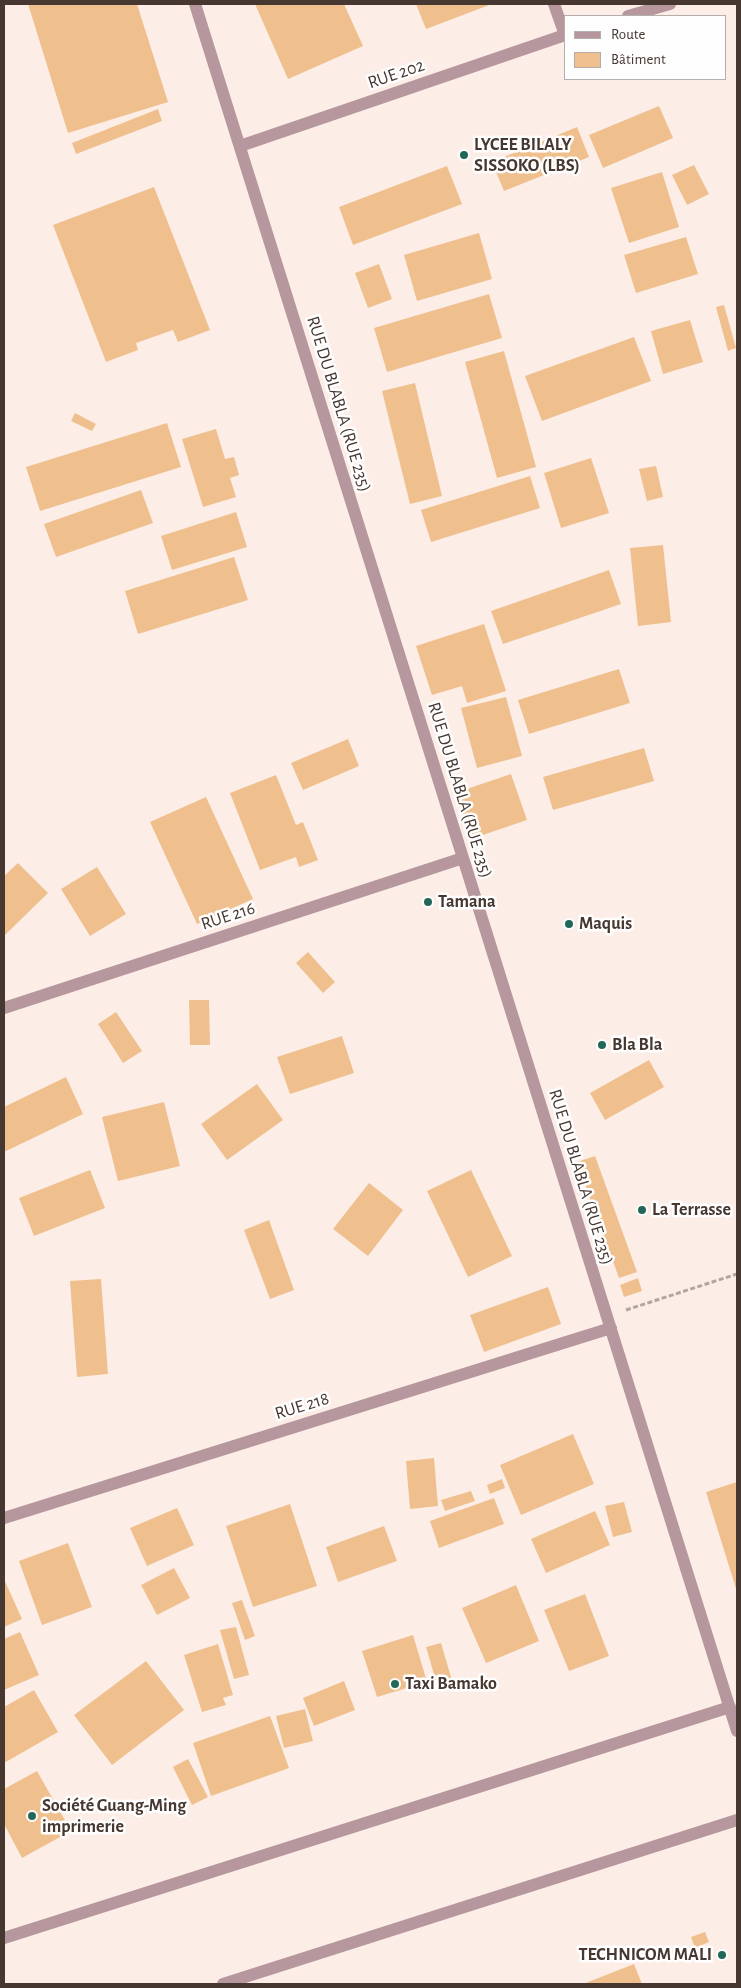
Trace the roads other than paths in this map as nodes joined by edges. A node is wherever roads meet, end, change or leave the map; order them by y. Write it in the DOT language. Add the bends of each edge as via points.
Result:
graph roads {
  1 [pos="195,4"];
  2 [pos="554,4"];
  3 [pos="670,4"];
  4 [pos="632,15"];
  5 [pos="564,32"];
  6 [pos="564,35"];
  7 [pos="240,146"];
  8 [pos="463,858"];
  9 [pos="4,1008"];
  10 [pos="609,1322"];
  11 [pos="4,1518"];
  12 [pos="730,1707"];
  13 [pos="737,1731"];
  14 [pos="737,1820"];
  15 [pos="4,1938"];
  16 [pos="223,1984"];
  1 -- 7 [label="street, RUE DU BLABLA (RUE 235)"];
  2 -- 5 [label="street"];
  3 -- 4 [label="street"];
  6 -- 7 [label="street, RUE 202"];
  7 -- 8 [label="street, RUE DU BLABLA (RUE 235)"];
  8 -- 9 [label="street, RUE 216"];
  8 -- 10 [label="street, RUE DU BLABLA (RUE 235)"];
  10 -- 11 [label="street, RUE 218"];
  10 -- 12 [label="street, RUE DU BLABLA (RUE 235)"];
  12 -- 13 [label="street, RUE DU BLABLA (RUE 235)"];
  12 -- 15 [label="street"];
  14 -- 16 [label="street"];
}
